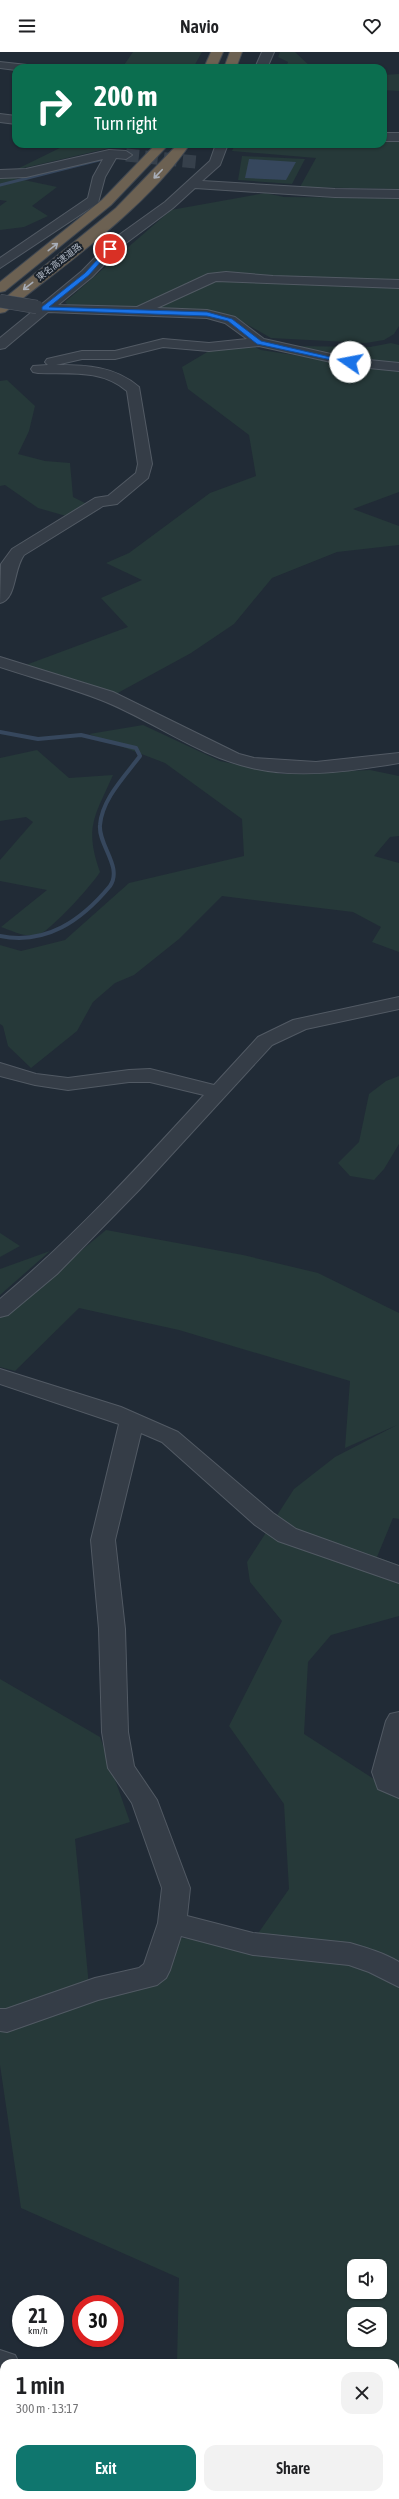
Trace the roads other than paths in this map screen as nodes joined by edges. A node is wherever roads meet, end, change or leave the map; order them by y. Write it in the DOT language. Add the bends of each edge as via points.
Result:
graph roads {
  1 [pos="217,52"];
  2 [pos="236,52"];
  3 [pos="267,55"];
  4 [pos="212,64"];
  5 [pos="232,64"];
  6 [pos="274,64"];
  7 [pos="0,65"];
  8 [pos="12,66"];
  9 [pos="0,118"];
  10 [pos="12,120"];
  11 [pos="387,137"];
  12 [pos="399,137"];
  13 [pos="159,148"];
  14 [pos="180,148"];
  15 [pos="221,148"];
  16 [pos="108,154"];
  17 [pos="126,155"];
  18 [pos="196,162"];
  19 [pos="216,162"];
  20 [pos="0,174"];
  21 [pos="191,184"];
  22 [pos="399,194"];
  23 [pos="0,264"];
  24 [pos="399,284"];
  25 [pos="0,288"];
  26 [pos="0,301"];
  27 [pos="40,308"];
  28 [pos="0,309"];
  29 [pos="140,312"];
  30 [pos="259,342"];
  31 [pos="0,345"];
  32 [pos="399,367"];
  33 [pos="0,598"];
  34 [pos="0,662"];
  35 [pos="399,758"];
  36 [pos="399,1003"];
  37 [pos="0,1069"];
  38 [pos="216,1092"];
  39 [pos="0,1310"];
  40 [pos="0,1376"];
  41 [pos="132,1420"];
  42 [pos="399,1574"];
  43 [pos="399,1720"];
  44 [pos="399,1788"];
  45 [pos="172,1923"];
  46 [pos="399,1976"];
  47 [pos="0,2020"];
  1 -- 4 [label="highway"];
  2 -- 5 [label="highway"];
  3 -- 6 [label="street"];
  7 -- 8 [label="street"];
  9 -- 10 [label="street"];
  11 -- 12 [label="street"];
  25 -- 13 [label="highway, 東名高速道路, one-way" via="81,226 115,195"];
  14 -- 28 [label="highway, 東名高速道路, one-way" via="140,193 101,228"];
  15 -- 19 [label="street"];
  16 -- 17 [label="street"];
  16 -- 20 [label="street" via="26,173"];
  16 -- 23 [label="street" via="110,158 99,176 94,200"];
  18 -- 19 [label="street"];
  19 -- 21 [label="street"];
  21 -- 22 [label="street" via="335,194"];
  21 -- 27 [label="street" via="169,205 103,255 87,274"];
  24 -- 29 [label="street" via="213,277"];
  26 -- 27 [label="street, bridge"];
  27 -- 29 [label="street"];
  27 -- 31 [label="street"];
  29 -- 30 [label="street" via="220,316 230,320"];
  30 -- 32 [label="street" via="350,362"];
  30 -- 33 [label="street" via="209,347 163,343 115,355 82,355 58,359 38,369 107,372 129,384 134,390 145,464 143,474 112,501 100,501 18,552 9,564 3,595"];
  34 -- 35 [label="street" via="107,696 233,758 253,764 313,768"];
  36 -- 38 [label="street" via="300,1024 280,1033 265,1041"];
  37 -- 38 [label="street" via="42,1083 70,1085 116,1076 143,1075"];
  38 -- 39 [label="street" via="167,1149 98,1221 49,1269"];
  40 -- 41 [label="street"];
  41 -- 42 [label="street" via="170,1437 264,1519 287,1535"];
  41 -- 45 [label="street" via="103,1540 112,1630 115,1732 120,1768 144,1800 176,1888"];
  43 -- 44 [label="street" via="384,1772 387,1782"];
  45 -- 46 [label="street" via="252,1944 350,1954 379,1964"];
  45 -- 47 [label="street" via="156,1970 147,1977 95,1989 7,2021"];
}
